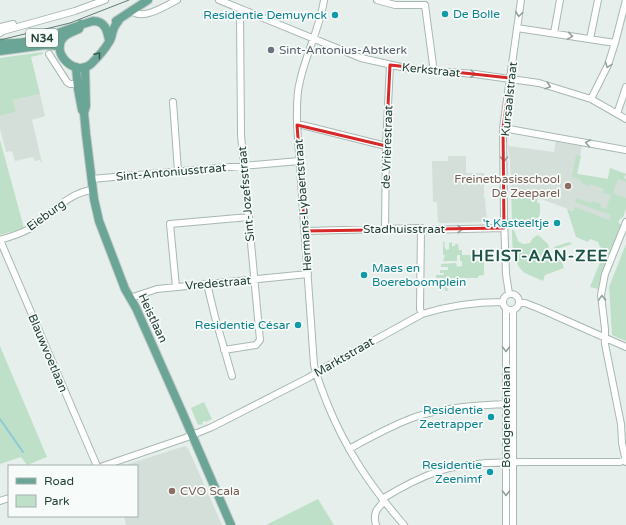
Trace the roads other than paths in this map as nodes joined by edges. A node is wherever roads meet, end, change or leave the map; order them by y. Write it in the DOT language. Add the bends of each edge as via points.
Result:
graph roads {
  1 [pos="105,0"];
  2 [pos="148,0"];
  3 [pos="177,0"];
  4 [pos="219,0"];
  5 [pos="324,0"];
  6 [pos="377,0"];
  7 [pos="521,0"];
  8 [pos="560,0"];
  9 [pos="598,0"];
  10 [pos="626,0"];
  11 [pos="242,10"];
  12 [pos="132,11"];
  13 [pos="58,15"];
  14 [pos="119,20"];
  15 [pos="81,24"];
  16 [pos="104,25"];
  17 [pos="0,27"];
  18 [pos="517,28"];
  19 [pos="0,33"];
  20 [pos="554,33"];
  21 [pos="313,39"];
  22 [pos="590,39"];
  23 [pos="110,42"];
  24 [pos="615,43"];
  25 [pos="0,45"];
  26 [pos="60,46"];
  27 [pos="49,54"];
  28 [pos="390,65"];
  29 [pos="76,67"];
  30 [pos="85,67"];
  31 [pos="432,71"];
  32 [pos="510,78"];
  33 [pos="78,84"];
  34 [pos="626,88"];
  35 [pos="591,99"];
  36 [pos="173,102"];
  37 [pos="84,113"];
  38 [pos="617,114"];
  39 [pos="626,119"];
  40 [pos="297,125"];
  41 [pos="504,128"];
  42 [pos="386,146"];
  43 [pos="626,150"];
  44 [pos="299,161"];
  45 [pos="243,165"];
  46 [pos="178,172"];
  47 [pos="91,179"];
  48 [pos="92,190"];
  49 [pos="249,217"];
  50 [pos="626,222"];
  51 [pos="421,228"];
  52 [pos="504,228"];
  53 [pos="385,229"];
  54 [pos="305,231"];
  55 [pos="0,240"];
  56 [pos="308,274"];
  57 [pos="254,280"];
  58 [pos="207,284"];
  59 [pos="176,287"];
  60 [pos="509,294"];
  61 [pos="130,298"];
  62 [pos="502,302"];
  63 [pos="519,303"];
  64 [pos="510,310"];
  65 [pos="422,314"];
  66 [pos="604,337"];
  67 [pos="626,347"];
  68 [pos="224,350"];
  69 [pos="316,374"];
  70 [pos="232,376"];
  71 [pos="506,404"];
  72 [pos="513,404"];
  73 [pos="192,435"];
  74 [pos="349,449"];
  75 [pos="626,461"];
  76 [pos="509,462"];
  77 [pos="97,465"];
  78 [pos="106,465"];
  79 [pos="383,500"];
  80 [pos="231,525"];
  81 [pos="376,525"];
  82 [pos="404,525"];
  83 [pos="506,525"];
  84 [pos="513,525"];
  1 -- 13 [label="street"];
  2 -- 12 [label="main road, N34"];
  3 -- 12 [label="street" via="151,13 139,14"];
  4 -- 11 [label="street, Kerkstraat"];
  5 -- 21 [label="street, Hermans-Lybaertstraat"];
  6 -- 31 [label="street" via="395,5 425,5"];
  7 -- 18 [label="street, Kursaalstraat, one-way"];
  8 -- 20 [label="street"];
  9 -- 22 [label="street"];
  10 -- 24 [label="street"];
  11 -- 21 [label="street, Kerkstraat"];
  11 -- 45 [label="street, Sint-Jozefsstraat" via="240,14"];
  12 -- 14 [label="main road, N34"];
  13 -- 17 [label="street"];
  13 -- 19 [label="street"];
  14 -- 16 [label="main road, N34"];
  14 -- 23 [label="main road" via="113,28"];
  15 -- 16 [label="main road, N34" via="97,21"];
  15 -- 25 [label="main road, N34" via="30,42"];
  15 -- 26 [label="main road, N34" via="79,29 65,36"];
  16 -- 23 [label="main road"];
  18 -- 20 [label="street"];
  18 -- 32 [label="street, Kursaalstraat"];
  20 -- 22 [label="street, one-way"];
  21 -- 28 [label="street, Kerkstraat" via="361,58"];
  21 -- 40 [label="street, Hermans-Lybaertstraat" via="297,94"];
  22 -- 24 [label="street"];
  30 -- 23 [label="main road, one-way" via="90,65"];
  24 -- 35 [label="street, one-way" via="608,65"];
  25 -- 26 [label="main road, N34"];
  26 -- 29 [label="main road, N34" via="65,61"];
  27 -- 33 [label="street" via="67,82"];
  28 -- 31 [label="street, Kerkstraat"];
  28 -- 42 [label="street, de Vrièrestraat"];
  29 -- 30 [label="main road"];
  29 -- 33 [label="main road, Heistlaan"];
  30 -- 37 [label="main road, Heistlaan"];
  31 -- 32 [label="street, Kerkstraat, one-way"];
  32 -- 35 [label="street, Kerkstraat, one-way" via="539,82"];
  32 -- 41 [label="street, Kursaalstraat"];
  33 -- 37 [label="main road, Heistlaan"];
  34 -- 38 [label="street"];
  35 -- 38 [label="street, Kerkstraat"];
  36 -- 46 [label="street"];
  37 -- 47 [label="main road, Heistlaan"];
  38 -- 39 [label="street, Kerkstraat"];
  40 -- 42 [label="street" via="302,124"];
  40 -- 44 [label="street, Hermans-Lybaertstraat"];
  43 -- 41 [label="street, one-way"];
  41 -- 52 [label="street, Kursaalstraat, one-way"];
  42 -- 53 [label="street, de Vrièrestraat"];
  44 -- 45 [label="street, Sint-Antoniusstraat"];
  44 -- 54 [label="street, Hermans-Lybaertstraat"];
  45 -- 46 [label="street, Sint-Antoniusstraat"];
  45 -- 49 [label="street, Sint-Jozefsstraat"];
  46 -- 47 [label="street, Sint-Antoniusstraat"];
  47 -- 48 [label="main road, Heistlaan"];
  48 -- 55 [label="street, Eieburg" via="76,194 30,228"];
  48 -- 61 [label="main road, Heistlaan" via="99,221"];
  49 -- 57 [label="street, Sint-Jozefsstraat"];
  49 -- 59 [label="street" via="170,224"];
  66 -- 50 [label="street, one-way" via="601,295 606,274"];
  51 -- 52 [label="street, Stadhuisstraat, one-way"];
  51 -- 53 [label="street, Stadhuisstraat"];
  51 -- 65 [label="street"];
  52 -- 60 [label="street, Kursaalstraat"];
  53 -- 54 [label="street, Stadhuisstraat"];
  54 -- 56 [label="street, Hermans-Lybaertstraat"];
  55 -- 77 [label="street, Blauwvoetlaan"];
  56 -- 57 [label="street, Vredestraat"];
  56 -- 69 [label="street, Hermans-Lybaertstraat"];
  57 -- 58 [label="street, Vredestraat"];
  57 -- 68 [label="street, Sint-Jozefsstraat" via="260,340 256,345"];
  58 -- 59 [label="street, Vredestraat"];
  58 -- 68 [label="street"];
  59 -- 61 [label="street, Vredestraat" via="157,289"];
  60 -- 62 [label="street"];
  60 -- 63 [label="street" via="516,296"];
  61 -- 73 [label="main road, Heistlaan"];
  62 -- 64 [label="street"];
  62 -- 65 [label="street, Marktstraat" via="439,309"];
  63 -- 64 [label="street"];
  63 -- 66 [label="street" via="538,308"];
  64 -- 71 [label="street, Bondgenotenlaan, one-way"];
  64 -- 72 [label="street, Bondgenotenlaan"];
  65 -- 69 [label="street, Marktstraat"];
  66 -- 67 [label="street"];
  66 -- 75 [label="street"];
  68 -- 70 [label="street"];
  69 -- 73 [label="street, Marktstraat"];
  69 -- 74 [label="street, Hermans-Lybaertstraat" via="332,417"];
  71 -- 72 [label="street"];
  71 -- 74 [label="street" via="455,408 417,417"];
  71 -- 76 [label="street, Bondgenotenlaan"];
  72 -- 76 [label="street, Bondgenotenlaan"];
  73 -- 78 [label="street, Marktstraat"];
  73 -- 80 [label="main road, Heistlaan"];
  74 -- 79 [label="street, Hermans-Lybaertstraat"];
  75 -- 76 [label="street"];
  76 -- 79 [label="street" via="472,464 440,471 410,482"];
  76 -- 83 [label="street, Bondgenotenlaan, one-way"];
  76 -- 84 [label="street, Bondgenotenlaan"];
  79 -- 81 [label="street" via="374,513"];
  79 -- 82 [label="street, Hermans-Lybaertstraat"];
}
